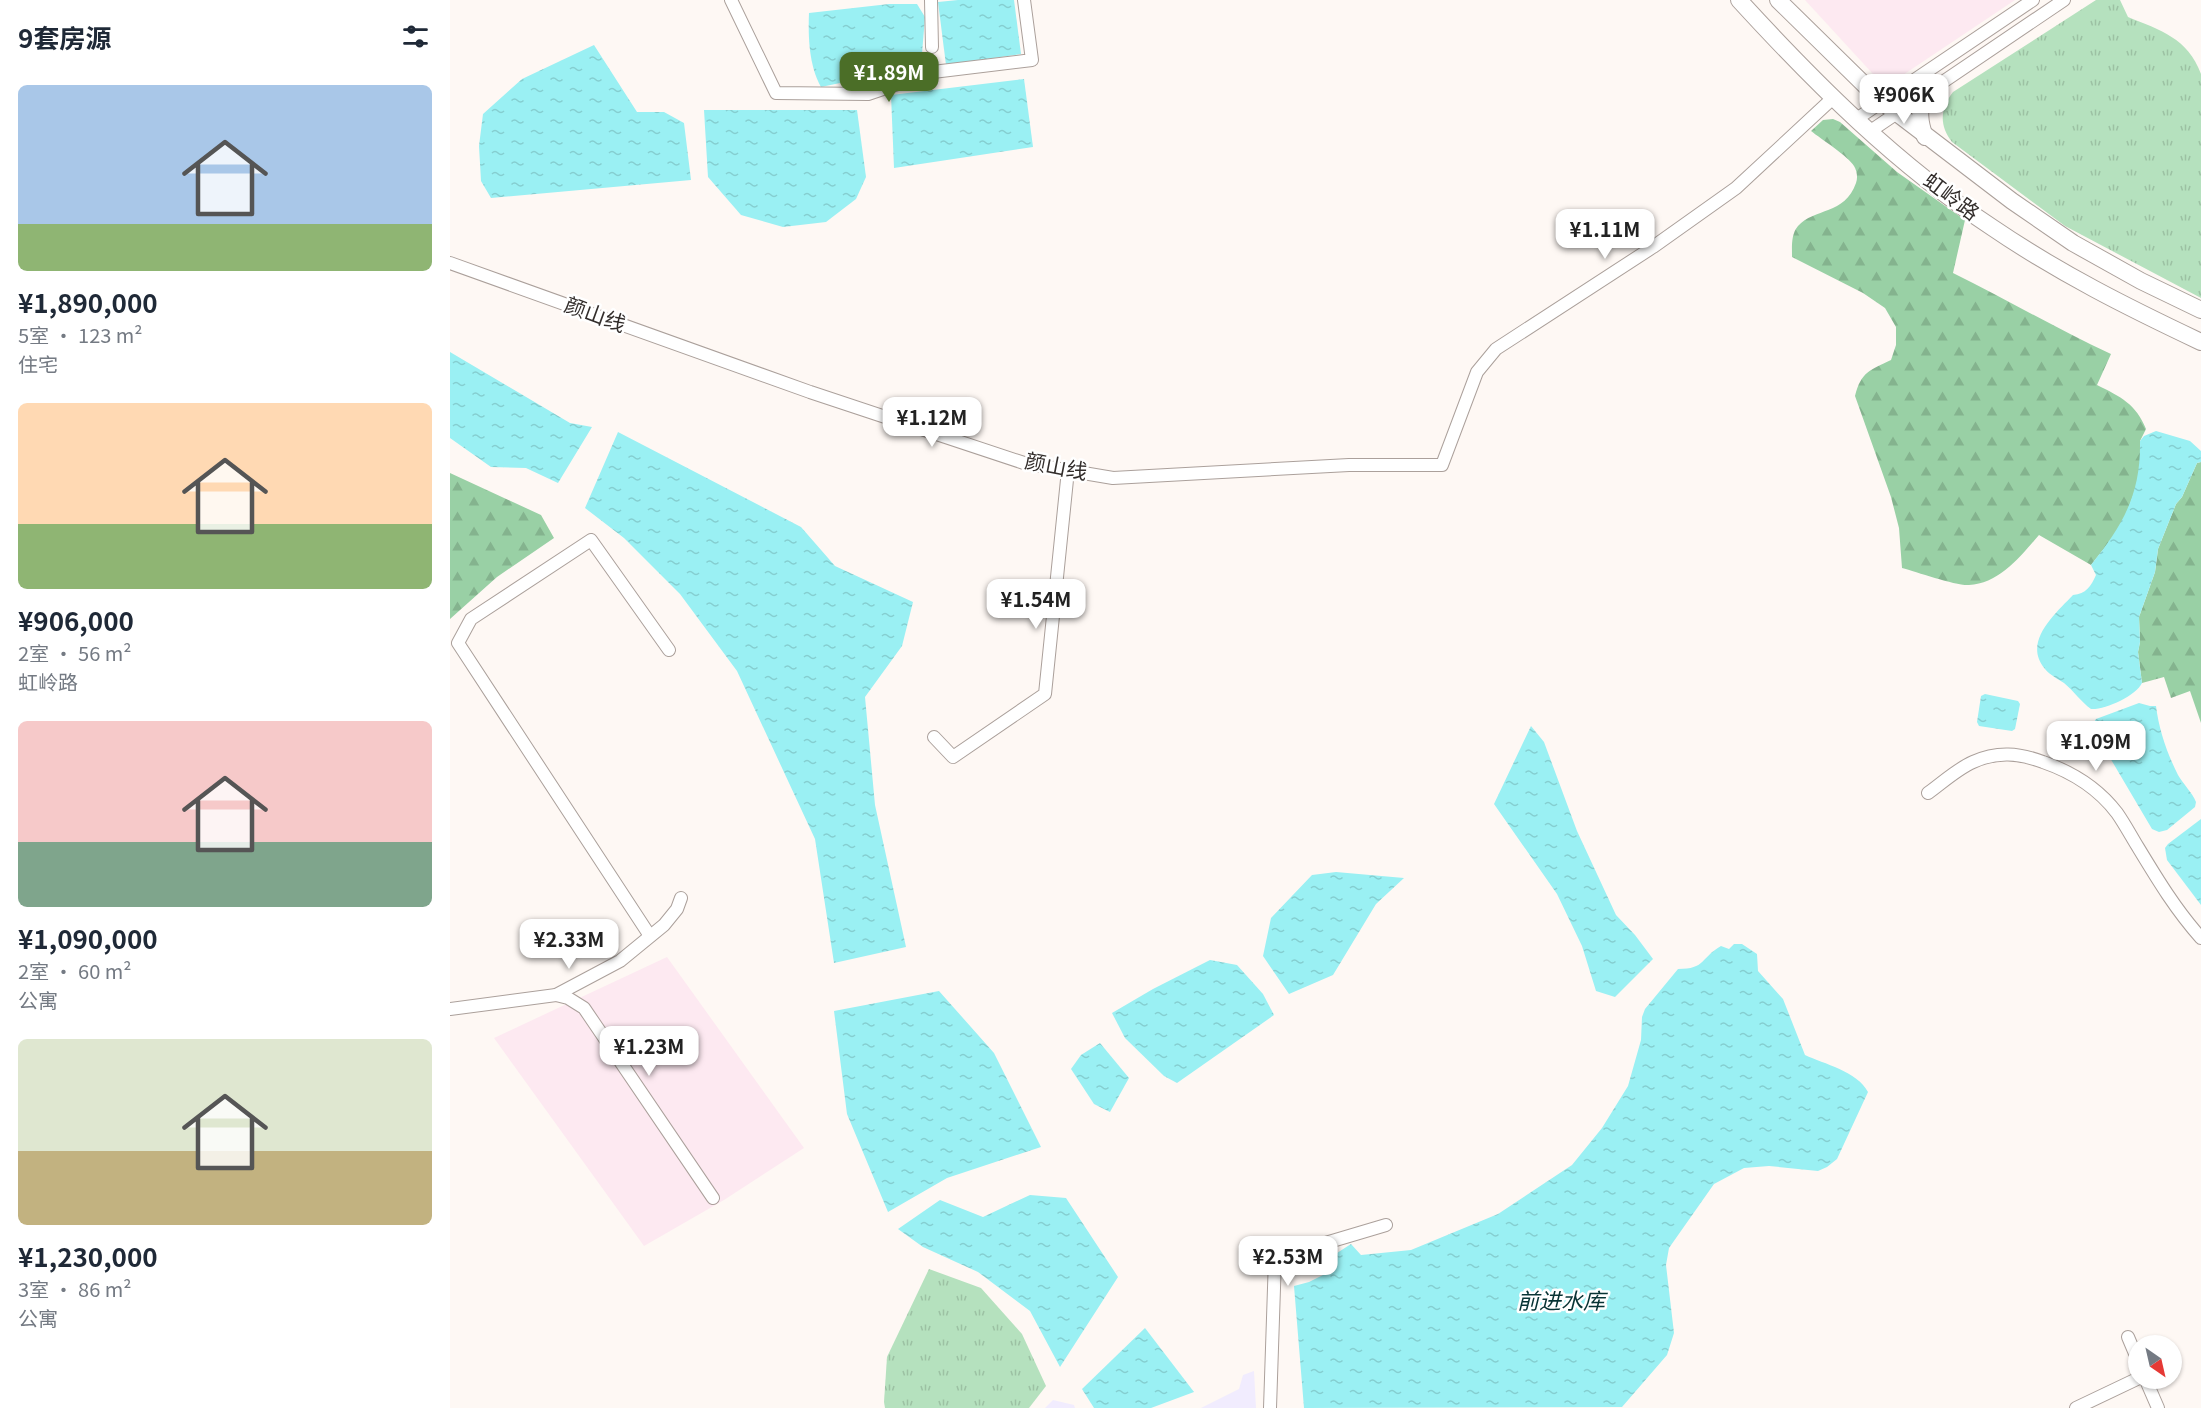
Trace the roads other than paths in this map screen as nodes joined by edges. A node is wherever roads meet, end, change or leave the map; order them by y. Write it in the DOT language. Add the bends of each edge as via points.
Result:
graph roads {
  1 [pos="731,0"];
  2 [pos="931,0"];
  3 [pos="1024,0"];
  4 [pos="1739,0"];
  5 [pos="1778,0"];
  6 [pos="2033,0"];
  7 [pos="2064,0"];
  8 [pos="932,47"];
  9 [pos="1923,94"];
  10 [pos="1833,98"];
  11 [pos="1881,101"];
  12 [pos="1895,113"];
  13 [pos="1855,120"];
  14 [pos="1869,132"];
  15 [pos="1925,136"];
  16 [pos="450,262"];
  17 [pos="2201,310"];
  18 [pos="2201,342"];
  19 [pos="1068,470"];
  20 [pos="669,650"];
  21 [pos="934,737"];
  22 [pos="1928,793"];
  23 [pos="681,898"];
  24 [pos="650,936"];
  25 [pos="2201,938"];
  26 [pos="555,995"];
  27 [pos="450,1009"];
  28 [pos="712,1198"];
  29 [pos="1386,1225"];
  30 [pos="2128,1383"];
  31 [pos="2150,1389"];
  32 [pos="1270,1408"];
  33 [pos="2076,1408"];
  34 [pos="2158,1408"];
  1 -- 3 [label="street" via="776,93 868,94 933,72 1032,60"];
  2 -- 8 [label="street"];
  4 -- 10 [label="main road, 虹岭路"];
  5 -- 11 [label="main road, 虹岭路"];
  6 -- 11 [label="street"];
  7 -- 9 [label="street"];
  9 -- 12 [label="street"];
  9 -- 15 [label="main road" via="1919,110"];
  10 -- 13 [label="main road, 虹岭路"];
  10 -- 19 [label="street, 颜山线" via="1736,188 1496,349 1477,372 1442,465 1349,465 1113,478"];
  11 -- 12 [label="main road, 虹岭路"];
  11 -- 13 [label="street"];
  12 -- 14 [label="street"];
  12 -- 15 [label="main road, 虹岭路"];
  13 -- 14 [label="main road, 虹岭路"];
  14 -- 18 [label="main road, 虹岭路" via="1992,228 2058,270"];
  15 -- 17 [label="main road, 虹岭路" via="2073,243"];
  16 -- 19 [label="street, 颜山线" via="810,392 1024,463"];
  19 -- 21 [label="street" via="1045,694 953,757"];
  20 -- 24 [label="street" via="591,540 471,619 458,643"];
  22 -- 25 [label="street" via="1971,762 2002,753 2033,758 2080,778 2117,813 2165,893"];
  23 -- 24 [label="street" via="664,925"];
  24 -- 26 [label="street" via="620,961"];
  26 -- 27 [label="street"];
  26 -- 28 [label="street" via="584,1008"];
  29 -- 32 [label="street" via="1275,1258"];
  30 -- 33 [label="street"];
  31 -- 34 [label="street"];
}
